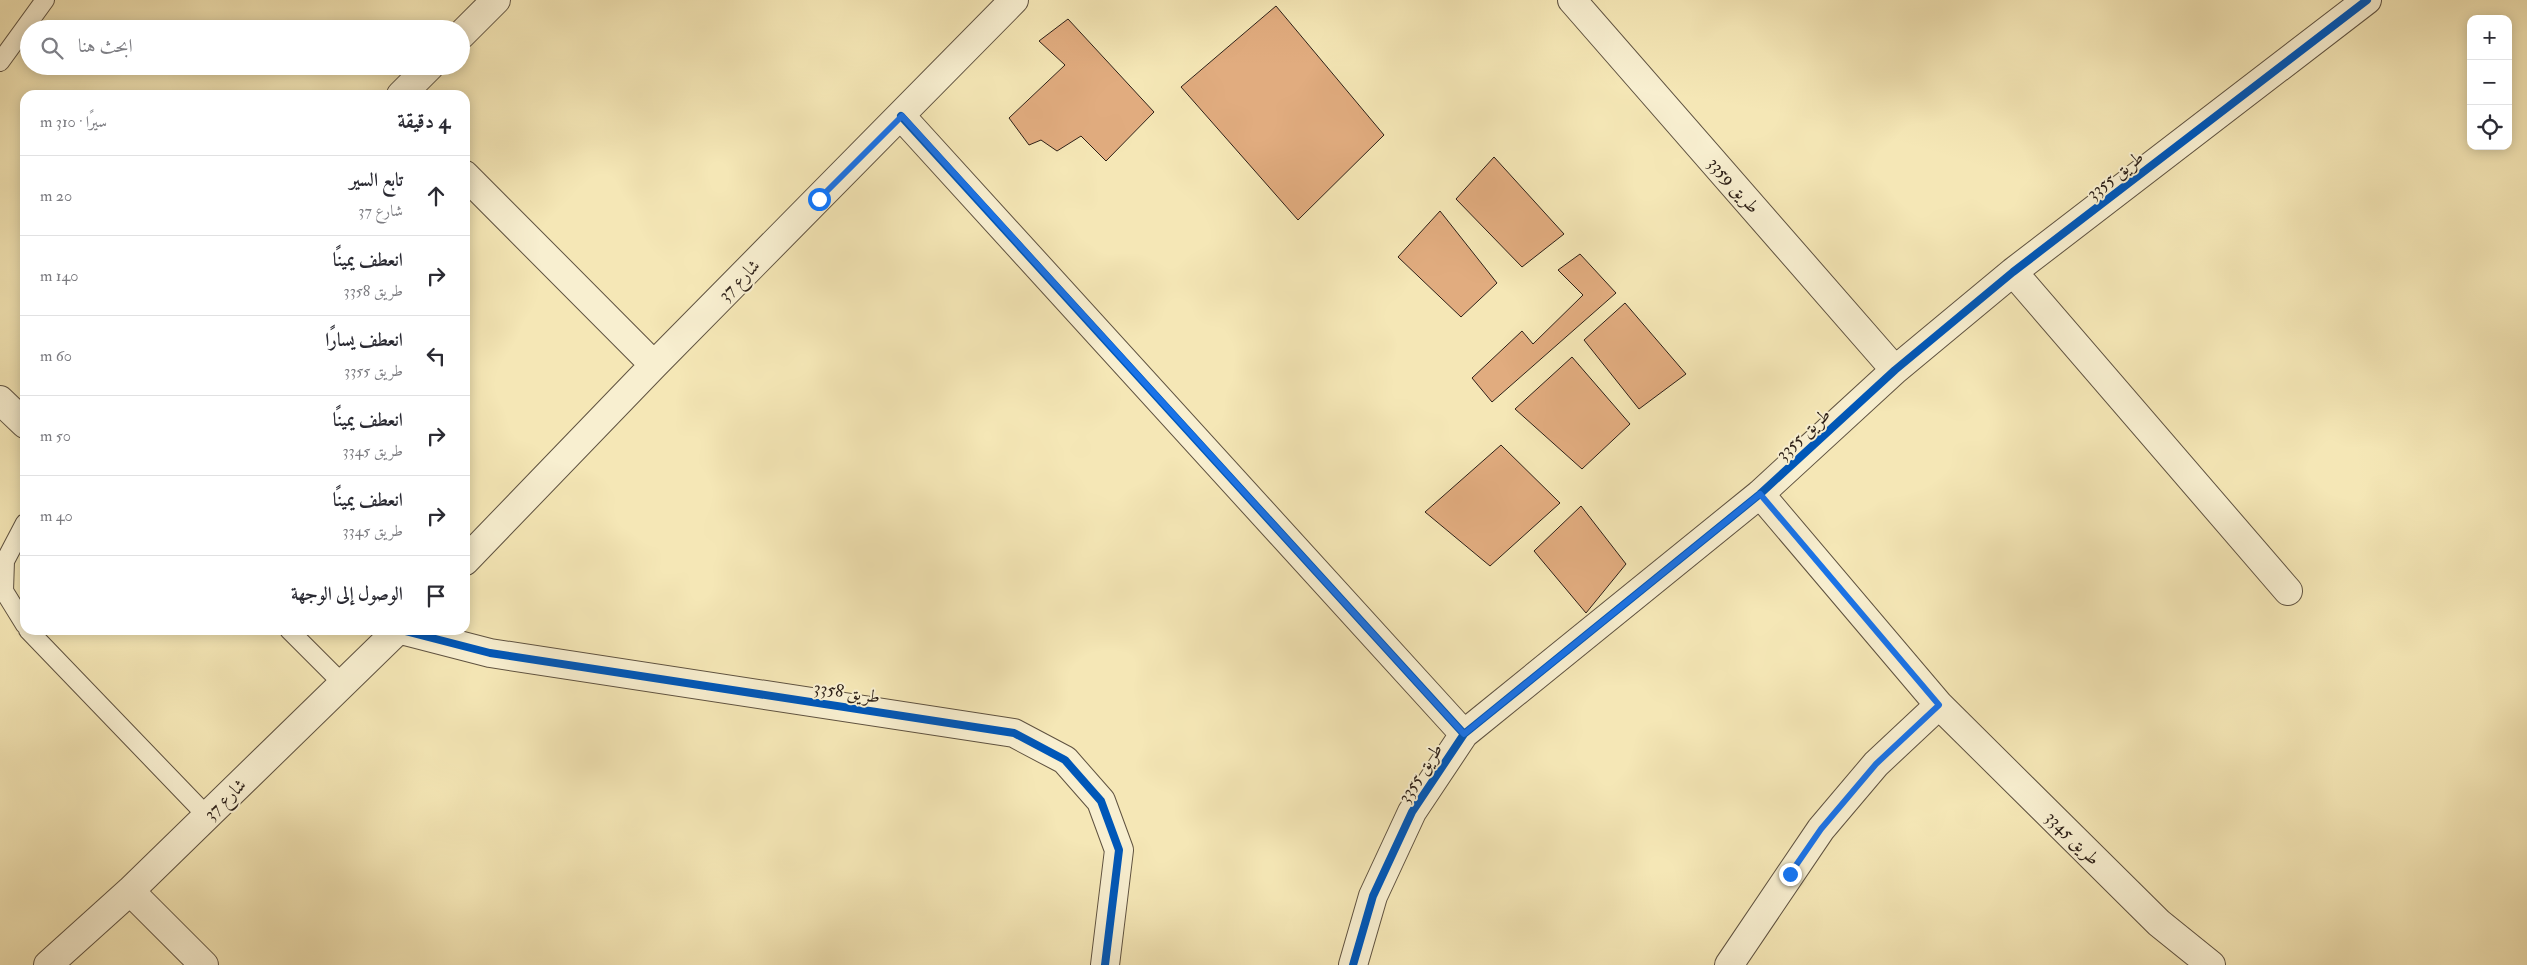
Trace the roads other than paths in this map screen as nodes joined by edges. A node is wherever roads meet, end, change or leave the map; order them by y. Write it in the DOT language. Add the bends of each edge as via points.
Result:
graph roads {
  1 [pos="45,0"];
  2 [pos="496,0"];
  3 [pos="1014,0"];
  4 [pos="2367,0"];
  5 [pos="1584,4"];
  6 [pos="30,20"];
  7 [pos="470,26"];
  8 [pos="20,34"];
  9 [pos="0,62"];
  10 [pos="421,75"];
  11 [pos="406,90"];
  12 [pos="902,116"];
  13 [pos="470,180"];
  14 [pos="2013,272"];
  15 [pos="654,365"];
  16 [pos="1895,370"];
  17 [pos="0,400"];
  18 [pos="20,419"];
  19 [pos="1760,494"];
  20 [pos="20,532"];
  21 [pos="470,556"];
  22 [pos="2288,591"];
  23 [pos="20,617"];
  24 [pos="33,635"];
  25 [pos="294,635"];
  26 [pos="394,635"];
  27 [pos="419,635"];
  28 [pos="343,684"];
  29 [pos="1939,705"];
  30 [pos="1464,734"];
  31 [pos="207,816"];
  32 [pos="130,891"];
  33 [pos="48,965"];
  34 [pos="204,965"];
  35 [pos="1105,965"];
  36 [pos="1353,965"];
  37 [pos="1729,965"];
  38 [pos="2211,965"];
  1 -- 6 [label="lane"];
  2 -- 7 [label="street"];
  3 -- 12 [label="street, شارع 37"];
  4 -- 14 [label="street, طريق 3355"];
  5 -- 16 [label="street, طريق 3359"];
  8 -- 9 [label="lane"];
  10 -- 11 [label="street"];
  12 -- 15 [label="street, شارع 37"];
  12 -- 30 [label="street"];
  13 -- 15 [label="street"];
  14 -- 16 [label="street, طريق 3355"];
  14 -- 22 [label="street"];
  15 -- 21 [label="street, شارع 37"];
  16 -- 19 [label="street, طريق 3355"];
  17 -- 18 [label="street"];
  19 -- 29 [label="street, طريق 3345"];
  19 -- 30 [label="street, طريق 3355"];
  20 -- 23 [label="lane" via="4,561 4,592"];
  24 -- 31 [label="lane"];
  25 -- 28 [label="lane"];
  26 -- 28 [label="street, شارع 37"];
  27 -- 35 [label="street, طريق 3358" via="490,653 1014,733 1065,760 1101,801 1119,850"];
  28 -- 31 [label="street, شارع 37"];
  29 -- 37 [label="street" via="1876,764 1821,829"];
  29 -- 38 [label="street, طريق 3345" via="2159,923"];
  30 -- 36 [label="street, طريق 3355" via="1412,812 1373,896"];
  31 -- 32 [label="street, شارع 37"];
  32 -- 33 [label="street, شارع 37"];
  32 -- 34 [label="street"];
}
